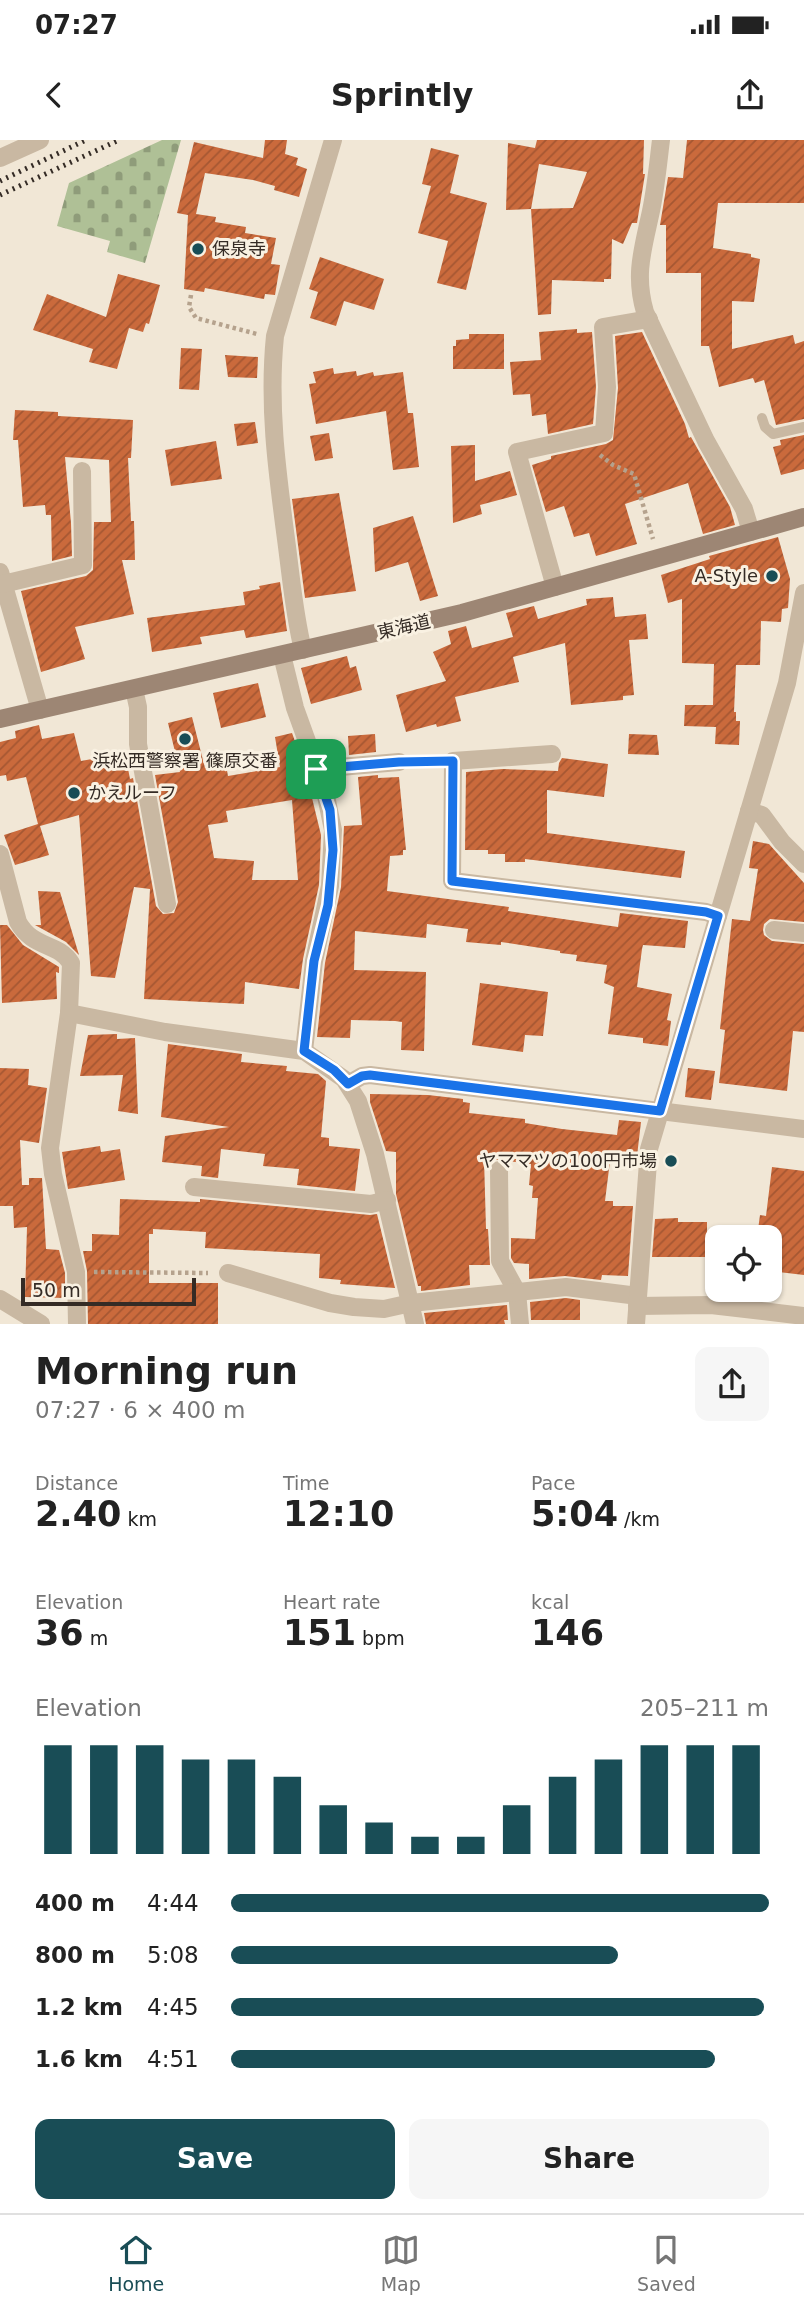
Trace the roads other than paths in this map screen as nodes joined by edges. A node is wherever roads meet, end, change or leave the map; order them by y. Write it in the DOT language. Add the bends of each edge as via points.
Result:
graph roads {
  1 [pos="40,140"];
  2 [pos="333,140"];
  3 [pos="661,140"];
  4 [pos="0,158"];
  5 [pos="649,320"];
  6 [pos="762,418"];
  7 [pos="804,427"];
  8 [pos="82,471"];
  9 [pos="804,517"];
  10 [pos="751,532"];
  11 [pos="1,578"];
  12 [pos="555,587"];
  13 [pos="804,593"];
  14 [pos="303,650"];
  15 [pos="282,655"];
  16 [pos="134,689"];
  17 [pos="40,710"];
  18 [pos="0,719"];
  19 [pos="552,754"];
  20 [pos="453,761"];
  21 [pos="399,762"];
  22 [pos="316,769"];
  23 [pos="749,811"];
  24 [pos="0,854"];
  25 [pos="804,864"];
  26 [pos="167,904"];
  27 [pos="718,916"];
  28 [pos="775,930"];
  29 [pos="804,933"];
  30 [pos="69,1013"];
  31 [pos="304,1051"];
  32 [pos="348,1084"];
  33 [pos="660,1111"];
  34 [pos="804,1129"];
  35 [pos="499,1170"];
  36 [pos="194,1187"];
  37 [pos="387,1200"];
  38 [pos="228,1273"];
  39 [pos="517,1292"];
  40 [pos="0,1299"];
  41 [pos="638,1301"];
  42 [pos="411,1303"];
  43 [pos="804,1316"];
  44 [pos="41,1324"];
  45 [pos="77,1324"];
  46 [pos="415,1324"];
  47 [pos="520,1324"];
  48 [pos="636,1324"];
  1 -- 4 [label="street"];
  2 -- 14 [label="street" via="275,338 272,363 272,425"];
  3 -- 5 [label="street" via="638,275"];
  5 -- 10 [label="street" via="744,509"];
  5 -- 12 [label="street" via="603,327 604,433 517,452"];
  6 -- 7 [label="lane" via="773,435"];
  8 -- 11 [label="street" via="83,565"];
  9 -- 10 [label="main road, 東海道"];
  10 -- 12 [label="main road, 東海道"];
  11 -- 17 [label="street"];
  12 -- 14 [label="main road, 東海道"];
  13 -- 23 [label="street" via="792,665"];
  14 -- 15 [label="main road, 東海道"];
  15 -- 16 [label="main road, 東海道"];
  15 -- 22 [label="street"];
  16 -- 17 [label="main road, 東海道"];
  16 -- 26 [label="street" via="138,744"];
  17 -- 18 [label="main road, 東海道"];
  19 -- 20 [label="street"];
  20 -- 21 [label="lane"];
  20 -- 27 [label="street" via="452,881"];
  21 -- 22 [label="street"];
  22 -- 31 [label="street" via="330,810 333,850"];
  23 -- 25 [label="street" via="762,815"];
  23 -- 27 [label="street"];
  24 -- 30 [label="street" via="23,930 38,943 67,956 71,963"];
  27 -- 33 [label="street"];
  28 -- 29 [label="street"];
  30 -- 31 [label="street"];
  30 -- 45 [label="street" via="51,1161 76,1272"];
  31 -- 32 [label="street"];
  32 -- 33 [label="street" via="370,1075"];
  32 -- 37 [label="street" via="358,1101"];
  33 -- 34 [label="street"];
  33 -- 41 [label="street" via="649,1149"];
  35 -- 39 [label="street" via="500,1261"];
  36 -- 37 [label="street" via="371,1204"];
  37 -- 42 [label="street"];
  38 -- 42 [label="street" via="342,1306 384,1309"];
  39 -- 41 [label="street" via="566,1287"];
  39 -- 42 [label="street"];
  39 -- 47 [label="street"];
  40 -- 44 [label="street"];
  41 -- 43 [label="street"];
  41 -- 48 [label="street"];
  42 -- 46 [label="street"];
}
